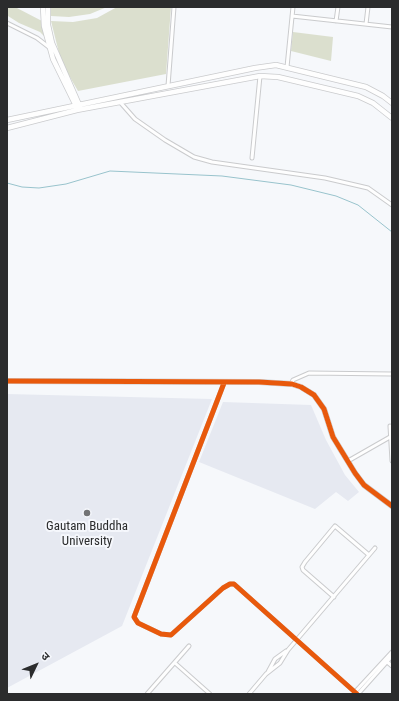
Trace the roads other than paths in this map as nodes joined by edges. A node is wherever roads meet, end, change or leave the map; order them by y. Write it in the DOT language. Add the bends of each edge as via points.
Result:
graph roads {
  1 [pos="44,7"];
  2 [pos="48,7"];
  3 [pos="174,7"];
  4 [pos="293,7"];
  5 [pos="338,7"];
  6 [pos="368,7"];
  7 [pos="292,16"];
  8 [pos="336,21"];
  9 [pos="7,23"];
  10 [pos="366,24"];
  11 [pos="392,27"];
  12 [pos="50,48"];
  13 [pos="287,68"];
  14 [pos="260,76"];
  15 [pos="168,86"];
  16 [pos="120,102"];
  17 [pos="392,103"];
  18 [pos="78,107"];
  19 [pos="392,118"];
  20 [pos="7,120"];
  21 [pos="7,128"];
  22 [pos="252,158"];
  23 [pos="392,205"];
  24 [pos="392,374"];
  25 [pos="7,381"];
  26 [pos="224,382"];
  27 [pos="291,384"];
  28 [pos="390,426"];
  29 [pos="390,437"];
  30 [pos="392,456"];
  31 [pos="392,460"];
  32 [pos="348,461"];
  33 [pos="392,506"];
  34 [pos="375,548"];
  35 [pos="369,555"];
  36 [pos="334,597"];
  37 [pos="297,640"];
  38 [pos="189,646"];
  39 [pos="288,650"];
  40 [pos="392,652"];
  41 [pos="392,656"];
  42 [pos="386,661"];
  43 [pos="175,663"];
  44 [pos="392,666"];
  45 [pos="266,674"];
  46 [pos="357,693"];
  47 [pos="147,694"];
  48 [pos="210,694"];
  49 [pos="248,694"];
  1 -- 12 [label="main road" via="44,26"];
  2 -- 18 [label="main road" via="52,43"];
  3 -- 15 [label="street"];
  4 -- 7 [label="street"];
  5 -- 8 [label="street"];
  6 -- 10 [label="street"];
  7 -- 8 [label="street"];
  7 -- 13 [label="street"];
  8 -- 10 [label="street"];
  9 -- 12 [label="street" via="37,38"];
  10 -- 11 [label="street"];
  12 -- 18 [label="main road"];
  13 -- 15 [label="main road" via="276,65 255,68"];
  13 -- 17 [label="main road" via="366,87"];
  14 -- 16 [label="main road"];
  14 -- 19 [label="main road" via="278,77 358,96 373,103"];
  14 -- 22 [label="street"];
  15 -- 18 [label="main road"];
  16 -- 18 [label="main road"];
  16 -- 23 [label="street" via="135,119 194,157 212,162 325,178 368,188"];
  18 -- 20 [label="main road"];
  18 -- 21 [label="main road"];
  24 -- 27 [label="street" via="309,373 293,380"];
  25 -- 26 [label="main road"];
  26 -- 27 [label="main road"];
  26 -- 37 [label="street" via="134,617 138,623 161,634 170,635 223,588 234,584"];
  27 -- 32 [label="main road" via="301,387 317,399 324,409 333,437"];
  28 -- 29 [label="street"];
  29 -- 30 [label="street"];
  29 -- 32 [label="street"];
  30 -- 31 [label="street"];
  32 -- 33 [label="main road" via="364,485"];
  34 -- 35 [label="street"];
  35 -- 36 [label="street"];
  35 -- 36 [label="street" via="335,526 302,567"];
  36 -- 37 [label="street"];
  37 -- 39 [label="street"];
  37 -- 46 [label="street"];
  38 -- 43 [label="street"];
  39 -- 45 [label="street" via="276,659"];
  39 -- 45 [label="street" via="280,663"];
  40 -- 42 [label="street"];
  41 -- 42 [label="street"];
  42 -- 44 [label="street"];
  42 -- 46 [label="street"];
  43 -- 47 [label="street"];
  43 -- 48 [label="street"];
  45 -- 49 [label="street"];
}
